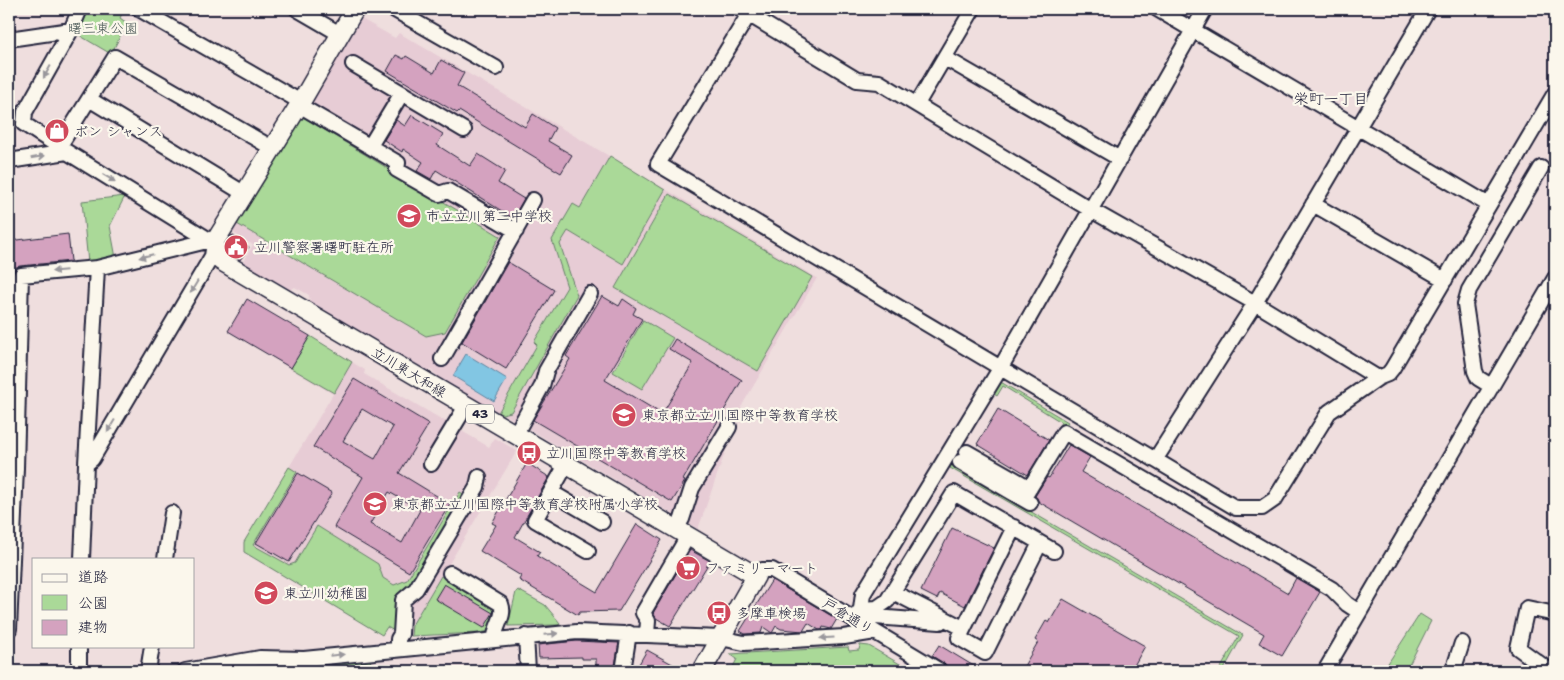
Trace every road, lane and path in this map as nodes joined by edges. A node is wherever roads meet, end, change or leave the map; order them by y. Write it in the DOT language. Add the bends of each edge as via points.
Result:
graph roads {
  1 [pos="80,9"];
  2 [pos="139,9"];
  3 [pos="298,9"];
  4 [pos="355,9"];
  5 [pos="393,9"];
  6 [pos="973,9"];
  7 [pos="1157,9"];
  8 [pos="1205,9"];
  9 [pos="1428,9"];
  10 [pos="747,11"];
  11 [pos="71,30"];
  12 [pos="1193,30"];
  13 [pos="340,34"];
  14 [pos="9,39"];
  15 [pos="945,58"];
  16 [pos="354,64"];
  17 [pos="496,68"];
  18 [pos="402,93"];
  19 [pos="1555,93"];
  20 [pos="89,100"];
  21 [pos="301,102"];
  22 [pos="917,104"];
  23 [pos="1357,128"];
  24 [pos="464,130"];
  25 [pos="370,146"];
  26 [pos="272,148"];
  27 [pos="63,149"];
  28 [pos="1120,159"];
  29 [pos="9,161"];
  30 [pos="1541,168"];
  31 [pos="245,194"];
  32 [pos="533,200"];
  33 [pos="1313,204"];
  34 [pos="1489,205"];
  35 [pos="1091,210"];
  36 [pos="516,231"];
  37 [pos="212,241"];
  38 [pos="97,268"];
  39 [pos="1555,278"];
  40 [pos="1445,280"];
  41 [pos="590,294"];
  42 [pos="1255,303"];
  43 [pos="442,359"];
  44 [pos="1001,367"];
  45 [pos="1378,378"];
  46 [pos="1492,386"];
  47 [pos="466,406"];
  48 [pos="728,427"];
  49 [pos="515,435"];
  50 [pos="963,457"];
  51 [pos="1155,460"];
  52 [pos="86,464"];
  53 [pos="431,464"];
  54 [pos="566,465"];
  55 [pos="12,468"];
  56 [pos="479,477"];
  57 [pos="551,492"];
  58 [pos="172,513"];
  59 [pos="602,522"];
  60 [pos="1014,527"];
  61 [pos="682,533"];
  62 [pos="1040,543"];
  63 [pos="588,551"];
  64 [pos="1054,551"];
  65 [pos="82,558"];
  66 [pos="165,558"];
  67 [pos="450,573"];
  68 [pos="756,576"];
  69 [pos="894,592"];
  70 [pos="1359,612"];
  71 [pos="857,614"];
  72 [pos="1555,614"];
  73 [pos="943,618"];
  74 [pos="964,628"];
  75 [pos="9,629"];
  76 [pos="876,632"];
  77 [pos="629,633"];
  78 [pos="647,634"];
  79 [pos="526,636"];
  80 [pos="721,638"];
  81 [pos="495,639"];
  82 [pos="1462,643"];
  83 [pos="79,648"];
  84 [pos="152,648"];
  85 [pos="398,649"];
  86 [pos="260,665"];
  87 [pos="78,671"];
  88 [pos="148,671"];
  89 [pos="185,671"];
  90 [pos="528,671"];
  91 [pos="622,671"];
  92 [pos="702,671"];
  93 [pos="940,671"];
  94 [pos="1325,671"];
  95 [pos="1453,671"];
  96 [pos="1550,671"];
  1 -- 11 [label="street"];
  2 -- 21 [label="street"];
  3 -- 13 [label="street"];
  4 -- 13 [label="main road"];
  5 -- 17 [label="street"];
  6 -- 15 [label="street"];
  7 -- 12 [label="street"];
  8 -- 12 [label="street"];
  9 -- 23 [label="street"];
  10 -- 22 [label="street" via="857,80 880,82"];
  10 -- 44 [label="street" via="658,164"];
  11 -- 14 [label="street"];
  11 -- 27 [label="street, one-way" via="25,112 24,124"];
  12 -- 23 [label="street"];
  12 -- 28 [label="street"];
  13 -- 21 [label="main road"];
  15 -- 22 [label="street"];
  15 -- 28 [label="street"];
  16 -- 18 [label="street"];
  18 -- 24 [label="street"];
  18 -- 25 [label="street"];
  19 -- 34 [label="street"];
  20 -- 26 [label="street" via="115,57"];
  20 -- 27 [label="street"];
  20 -- 31 [label="street"];
  21 -- 25 [label="street" via="304,108"];
  21 -- 26 [label="main road"];
  22 -- 35 [label="street"];
  23 -- 33 [label="street"];
  23 -- 34 [label="street"];
  25 -- 36 [label="street" via="398,163 397,170 439,194 448,191"];
  26 -- 31 [label="main road"];
  29 -- 27 [label="street, one-way"];
  27 -- 37 [label="street, one-way"];
  28 -- 35 [label="street"];
  30 -- 46 [label="street" via="1466,296 1475,371 1478,378"];
  31 -- 37 [label="main road"];
  32 -- 36 [label="street"];
  33 -- 40 [label="street"];
  33 -- 42 [label="street"];
  34 -- 40 [label="street"];
  35 -- 42 [label="street"];
  35 -- 44 [label="street"];
  36 -- 43 [label="street"];
  37 -- 38 [label="street, one-way"];
  37 -- 47 [label="main road, 立川東大和線 / 43" via="221,261"];
  37 -- 52 [label="street, one-way" via="212,256 92,459"];
  38 -- 52 [label="street"];
  38 -- 55 [label="street, one-way" via="21,275"];
  39 -- 46 [label="street"];
  40 -- 45 [label="street" via="1392,369"];
  41 -- 49 [label="street" via="546,371 542,386"];
  42 -- 45 [label="street"];
  42 -- 51 [label="street"];
  44 -- 51 [label="street"];
  44 -- 71 [label="street" via="863,594"];
  45 -- 51 [label="street" via="1329,412 1275,499 1262,508 1236,508"];
  46 -- 70 [label="street"];
  47 -- 49 [label="main road, 立川東大和線 / 43"];
  47 -- 53 [label="street"];
  48 -- 61 [label="street" via="692,488 682,519"];
  49 -- 54 [label="main road, 立川東大和線 / 43"];
  50 -- 70 [label="street" via="1028,497 1064,432 1332,588"];
  52 -- 65 [label="street"];
  54 -- 57 [label="street"];
  54 -- 61 [label="main road, 立川東大和線 / 43"];
  55 -- 75 [label="street"];
  56 -- 85 [label="street" via="477,487 416,589 403,600"];
  57 -- 59 [label="street"];
  57 -- 63 [label="street" via="535,520"];
  58 -- 66 [label="street"];
  60 -- 62 [label="street"];
  60 -- 69 [label="street" via="954,493"];
  60 -- 74 [label="street"];
  61 -- 68 [label="main road, 立川東大和線 / 43"];
  61 -- 78 [label="street" via="643,613 648,621"];
  62 -- 64 [label="street"];
  62 -- 74 [label="street" via="985,653 959,638"];
  67 -- 81 [label="street" via="501,604 503,614 494,633"];
  68 -- 71 [label="street, 戸倉通り" via="762,570 772,570"];
  68 -- 80 [label="main road"];
  69 -- 71 [label="street" via="881,606"];
  69 -- 73 [label="street"];
  70 -- 94 [label="street"];
  71 -- 73 [label="street" via="940,622"];
  71 -- 76 [label="street, 戸倉通り"];
  72 -- 96 [label="street" via="1527,608 1518,648"];
  73 -- 74 [label="street"];
  76 -- 80 [label="street, one-way" via="744,643"];
  76 -- 93 [label="street, 戸倉通り"];
  77 -- 78 [label="street"];
  79 -- 77 [label="street, one-way" via="576,632"];
  77 -- 91 [label="street"];
  78 -- 80 [label="street"];
  79 -- 81 [label="street"];
  79 -- 90 [label="street"];
  80 -- 92 [label="main road"];
  81 -- 85 [label="street"];
  82 -- 95 [label="street"];
  83 -- 87 [label="street"];
  84 -- 88 [label="street"];
  86 -- 85 [label="street, one-way"];
  86 -- 89 [label="street"];
}
